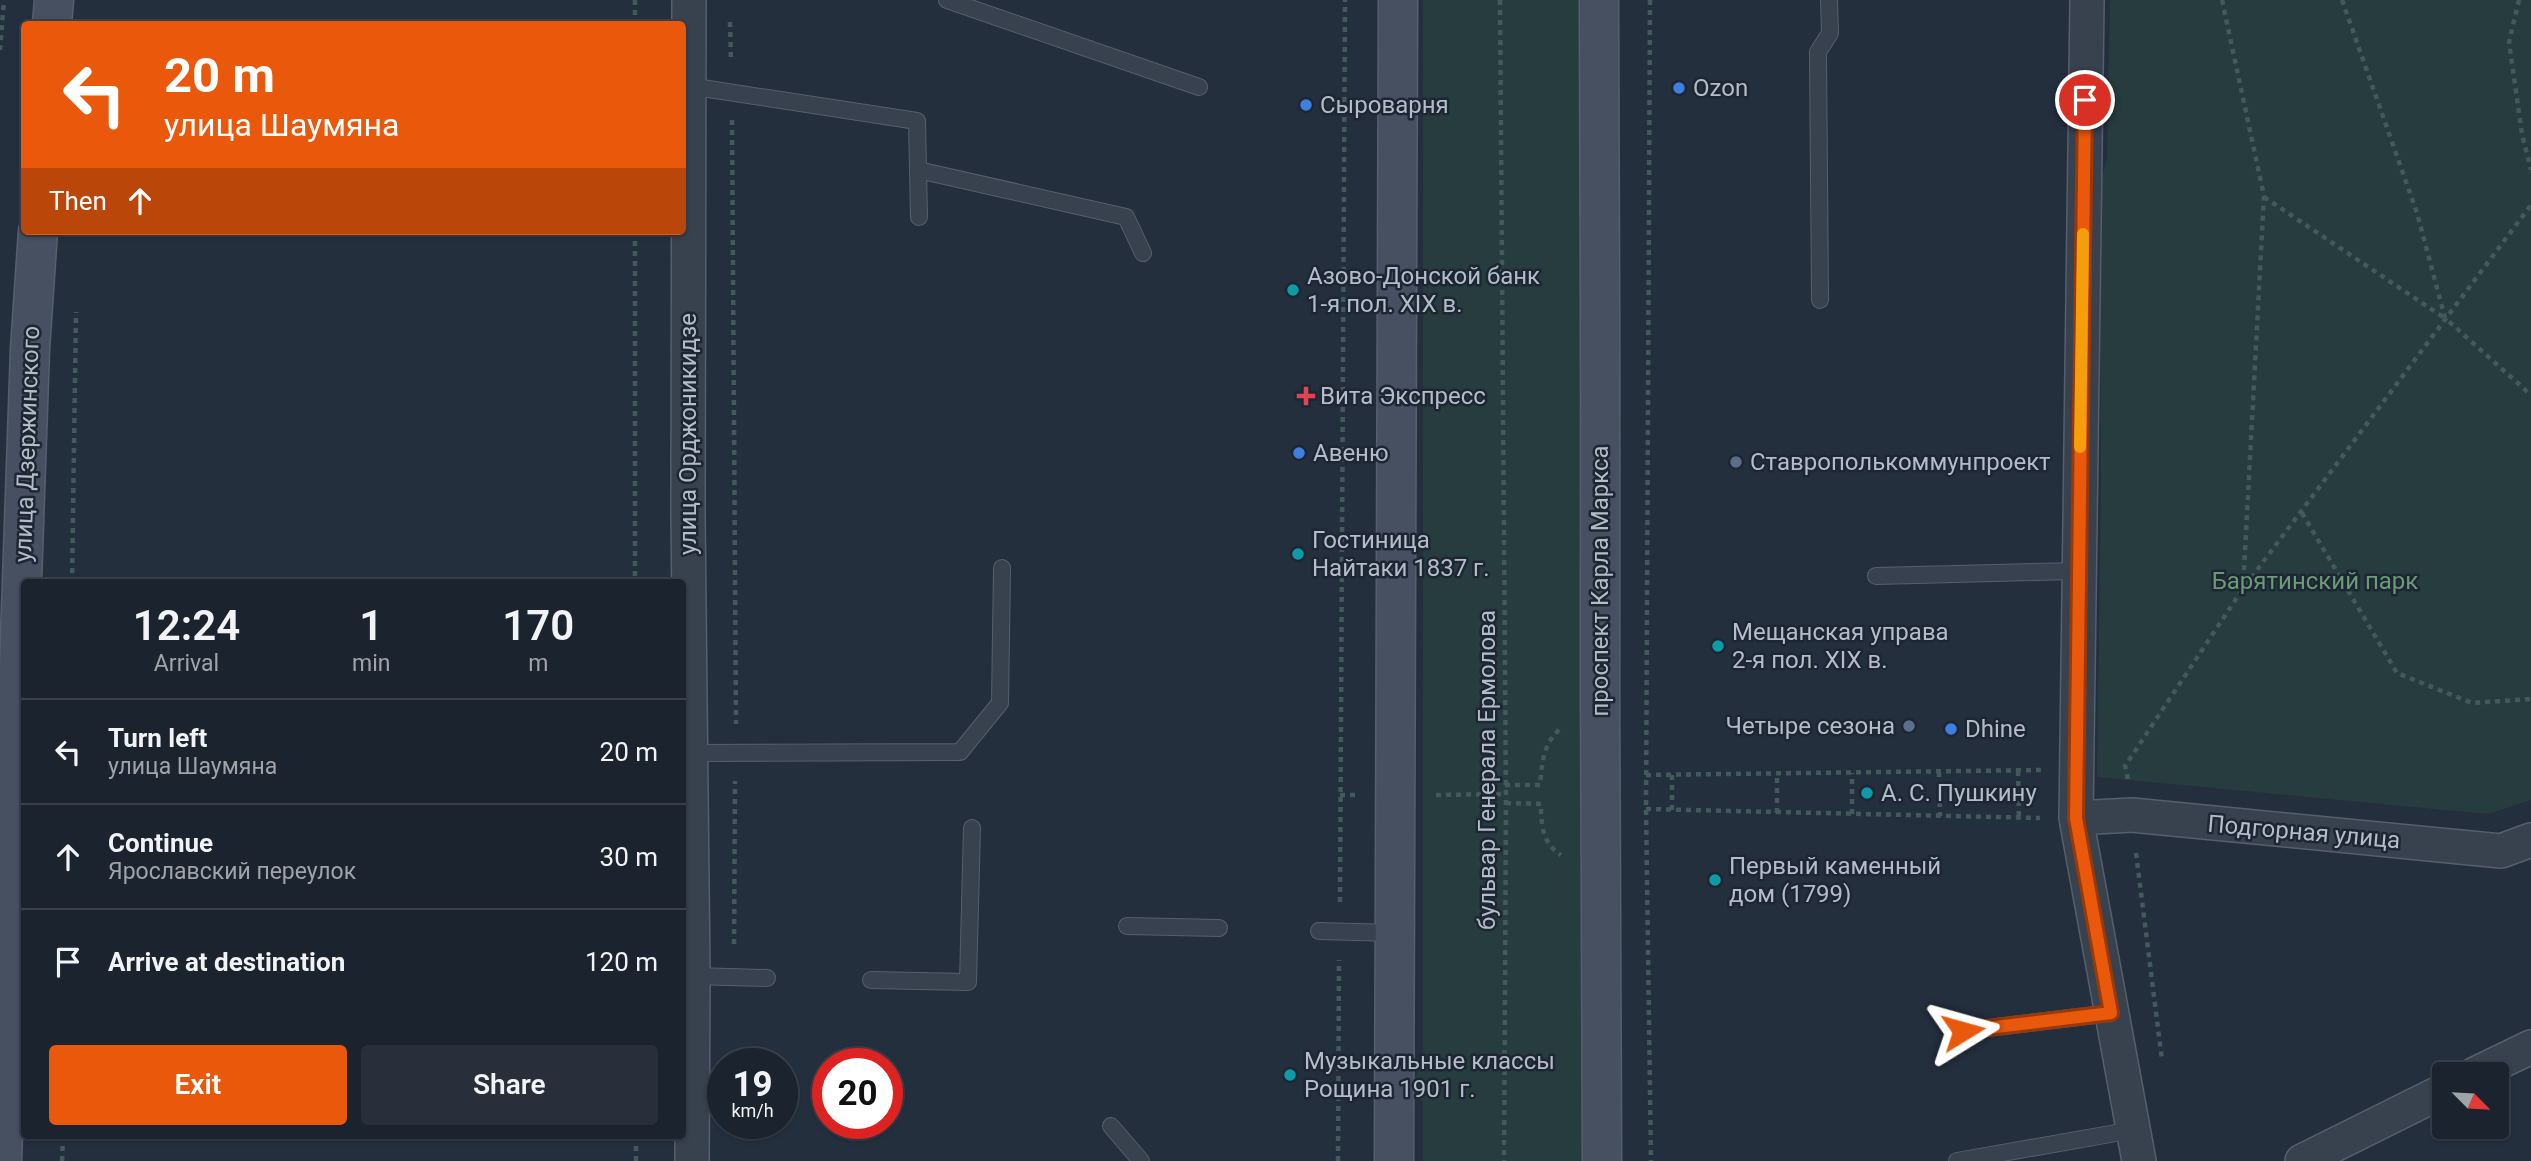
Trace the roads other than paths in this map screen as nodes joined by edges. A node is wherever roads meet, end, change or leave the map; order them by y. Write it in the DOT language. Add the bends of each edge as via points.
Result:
graph roads {
  1 [pos="54,0"];
  2 [pos="689,0"];
  3 [pos="947,0"];
  4 [pos="1398,0"];
  5 [pos="1599,0"];
  6 [pos="1829,0"];
  7 [pos="2087,0"];
  8 [pos="52,21"];
  9 [pos="689,86"];
  10 [pos="1199,88"];
  11 [pos="918,170"];
  12 [pos="919,217"];
  13 [pos="38,235"];
  14 [pos="1143,253"];
  15 [pos="1820,300"];
  16 [pos="1002,568"];
  17 [pos="2077,571"];
  18 [pos="1876,576"];
  19 [pos="22,579"];
  20 [pos="21,610"];
  21 [pos="691,753"];
  22 [pos="2060,818"];
  23 [pos="972,828"];
  24 [pos="2531,840"];
  25 [pos="1127,926"];
  26 [pos="1219,928"];
  27 [pos="1319,930"];
  28 [pos="1394,933"];
  29 [pos="693,976"];
  30 [pos="767,978"];
  31 [pos="871,980"];
  32 [pos="2111,1013"];
  33 [pos="1963,1031"];
  34 [pos="2531,1046"];
  35 [pos="2499,1062"];
  36 [pos="2432,1096"];
  37 [pos="1111,1126"];
  38 [pos="2136,1146"];
  39 [pos="2,1161"];
  40 [pos="692,1161"];
  41 [pos="1140,1161"];
  42 [pos="1394,1161"];
  43 [pos="1602,1161"];
  44 [pos="1957,1161"];
  45 [pos="2302,1161"];
  1 -- 8 [label="main road"];
  2 -- 9 [label="street, улица Орджоникидзе"];
  3 -- 10 [label="lane"];
  4 -- 28 [label="main road"];
  5 -- 43 [label="main road, проспект Карла Маркса"];
  6 -- 15 [label="lane" via="1830,33 1818,52"];
  7 -- 17 [label="street"];
  9 -- 11 [label="lane" via="917,121"];
  9 -- 21 [label="street, улица Орджоникидзе"];
  11 -- 12 [label="lane"];
  11 -- 14 [label="lane" via="1126,217"];
  13 -- 19 [label="main road, улица Дзержинского"];
  16 -- 21 [label="lane" via="1000,703 960,752"];
  17 -- 18 [label="lane"];
  17 -- 22 [label="street"];
  20 -- 39 [label="main road, улица Дзержинского"];
  21 -- 29 [label="street, улица Орджоникидзе"];
  22 -- 24 [label="street, Подгорная улица" via="2132,815 2501,850"];
  22 -- 32 [label="street"];
  23 -- 31 [label="lane" via="968,982"];
  25 -- 26 [label="lane"];
  27 -- 28 [label="lane"];
  28 -- 42 [label="main road"];
  29 -- 30 [label="lane"];
  29 -- 40 [label="street, улица Орджоникидзе"];
  32 -- 33 [label="lane"];
  32 -- 38 [label="street"];
  34 -- 35 [label="street"];
  36 -- 45 [label="street"];
  37 -- 41 [label="lane"];
  38 -- 44 [label="lane"];
}
